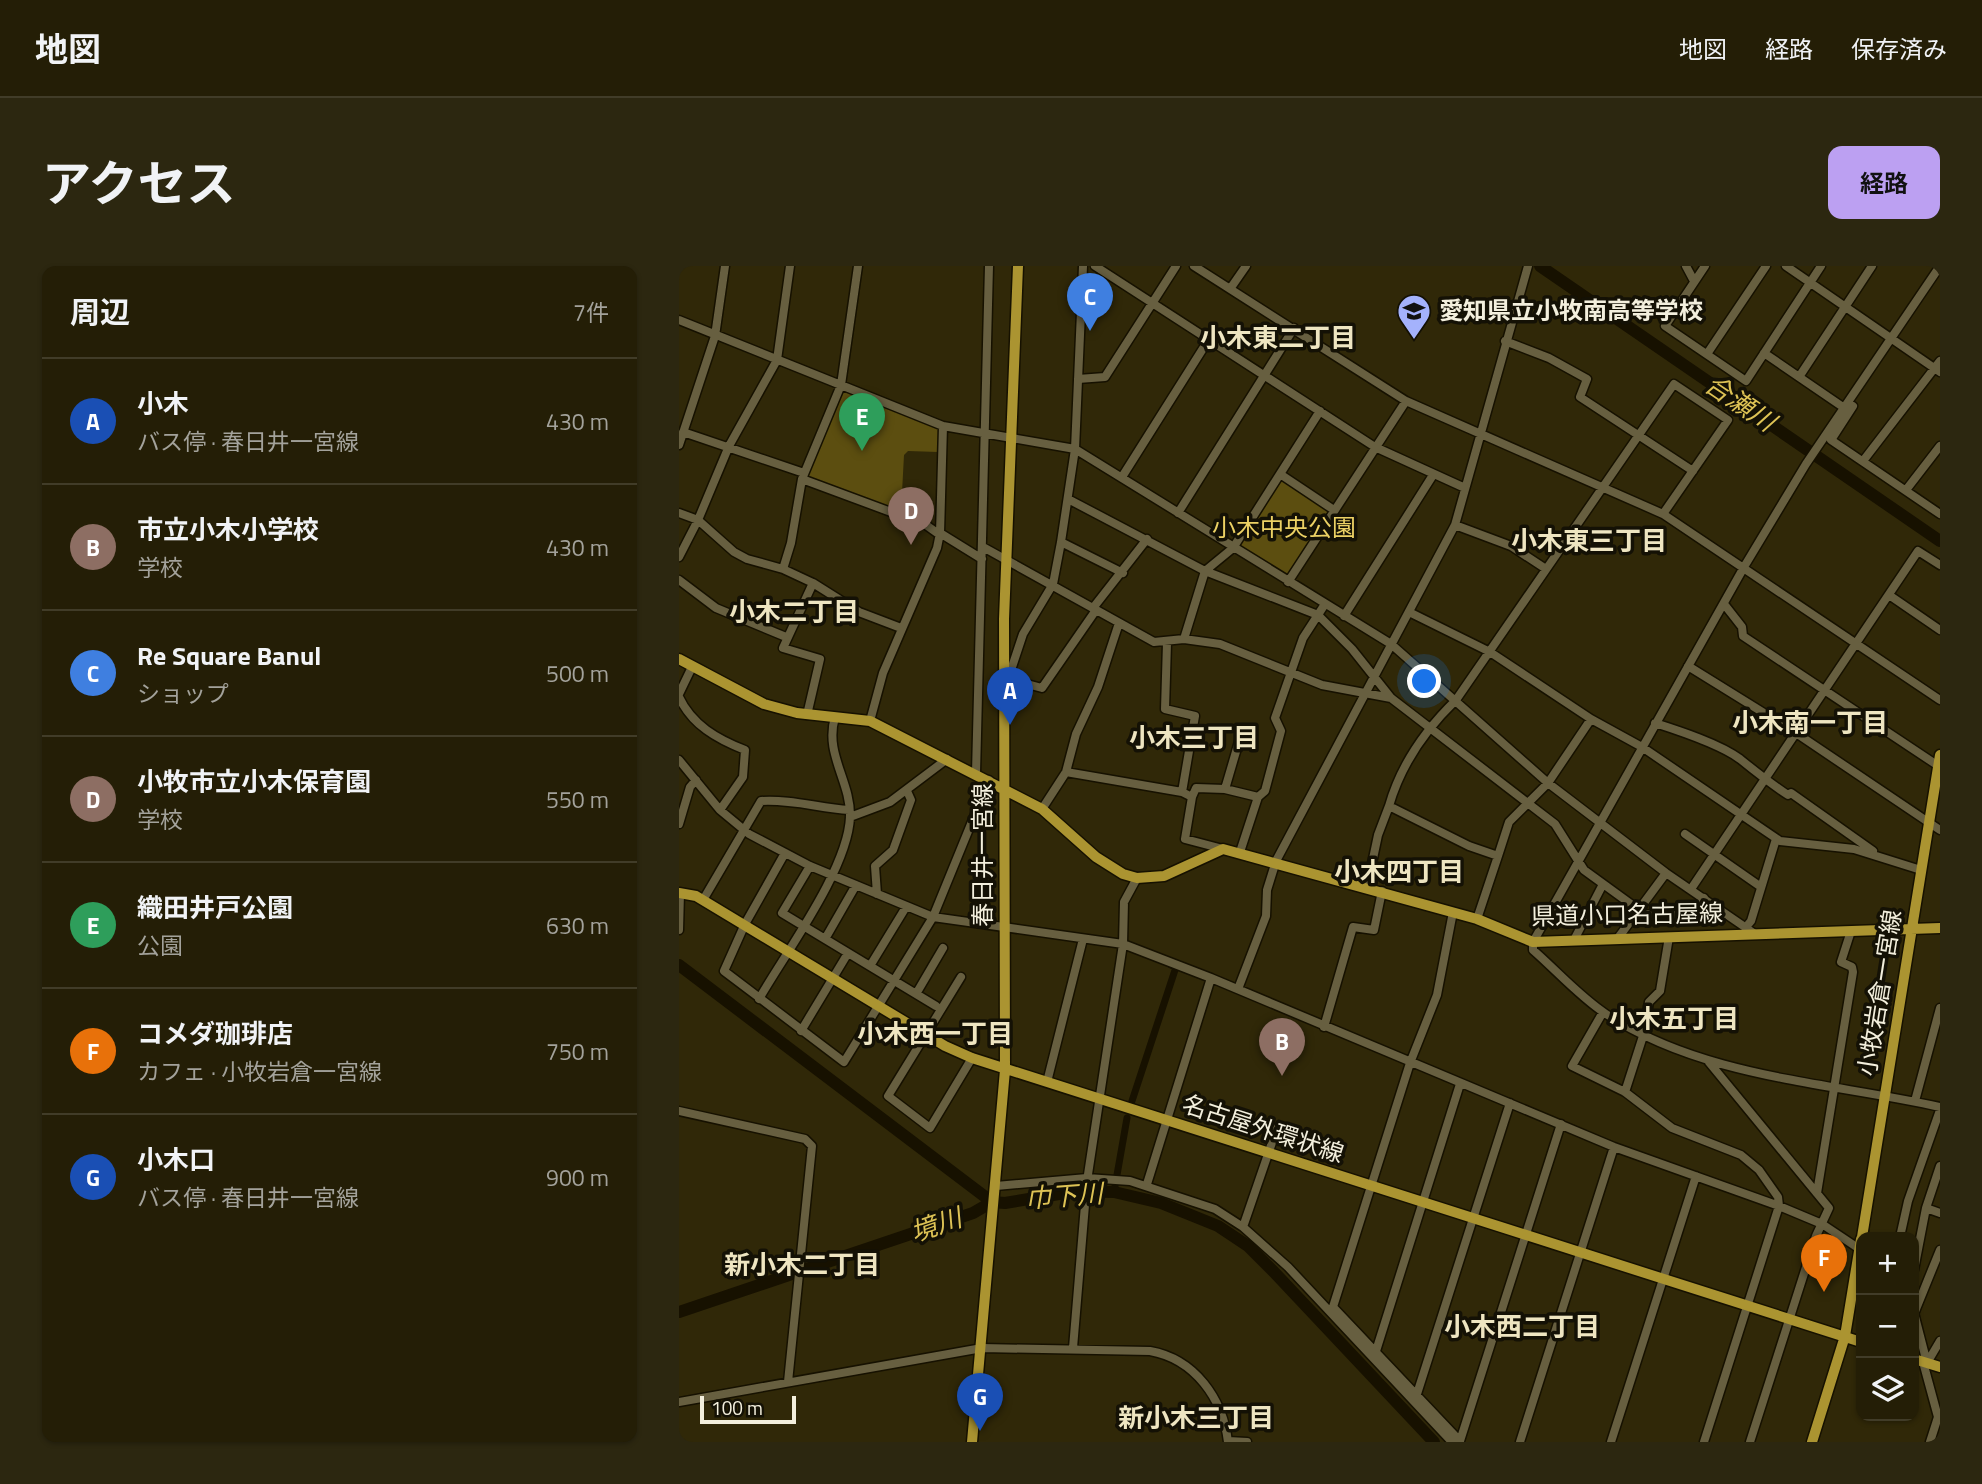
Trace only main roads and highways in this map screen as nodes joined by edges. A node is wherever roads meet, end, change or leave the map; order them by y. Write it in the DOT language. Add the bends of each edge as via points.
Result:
graph roads {
  1 [pos="1018,266"];
  2 [pos="679,659"];
  3 [pos="1940,755"];
  4 [pos="1939,767"];
  5 [pos="1005,788"];
  6 [pos="679,892"];
  7 [pos="1940,928"];
  8 [pos="1912,930"];
  9 [pos="1005,1070"];
  10 [pos="1863,1232"];
  11 [pos="1856,1273"];
  12 [pos="1845,1336"];
  13 [pos="1856,1340"];
  14 [pos="1921,1361"];
  15 [pos="1940,1367"];
  16 [pos="972,1442"];
  17 [pos="1812,1442"];
  1 -- 5 [label="main road, 春日井一宮線" via="1006,559"];
  2 -- 5 [label="main road" via="754,699 807,715 870,721"];
  3 -- 4 [label="main road, 小牧岩倉一宮線"];
  4 -- 8 [label="main road, 小牧岩倉一宮線"];
  5 -- 8 [label="main road, 県道小口名古屋線" via="1042,809 1106,865 1137,878 1164,876 1223,849 1477,919 1533,942"];
  5 -- 9 [label="main road, 春日井一宮線"];
  6 -- 9 [label="main road, 名古屋外環状線" via="744,924 926,1034"];
  7 -- 8 [label="main road, 県道小口名古屋線"];
  8 -- 10 [label="main road, 小牧岩倉一宮線"];
  9 -- 12 [label="main road, 名古屋外環状線"];
  9 -- 16 [label="main road, 春日井一宮線"];
  11 -- 12 [label="main road, 小牧岩倉一宮線"];
  12 -- 13 [label="main road, 名古屋外環状線"];
  12 -- 17 [label="main road, 小牧岩倉一宮線"];
  14 -- 15 [label="main road"];
}
